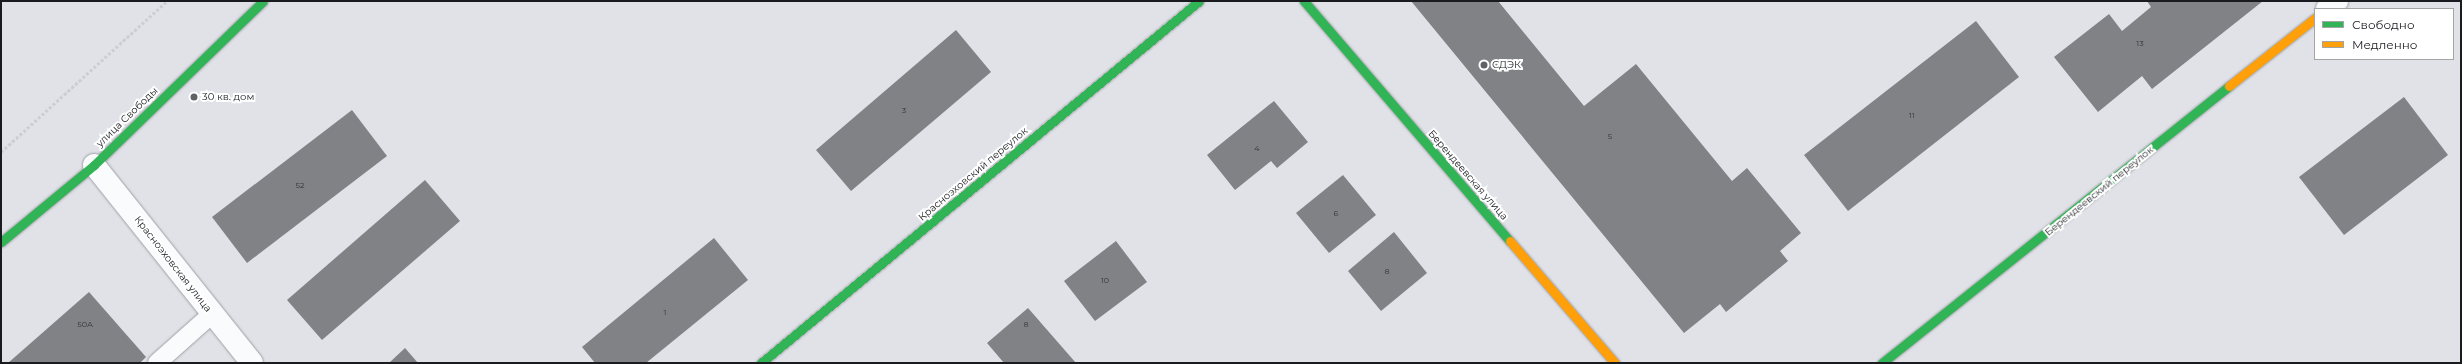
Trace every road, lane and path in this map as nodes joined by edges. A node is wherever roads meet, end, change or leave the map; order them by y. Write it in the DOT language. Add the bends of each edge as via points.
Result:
graph roads {
  1 [pos="167,1"];
  2 [pos="263,1"];
  3 [pos="1199,1"];
  4 [pos="1304,1"];
  5 [pos="2337,1"];
  6 [pos="2328,8"];
  7 [pos="2314,19"];
  8 [pos="1,152"];
  9 [pos="94,164"];
  10 [pos="1,242"];
  11 [pos="212,314"];
  12 [pos="157,363"];
  13 [pos="252,363"];
  14 [pos="761,363"];
  15 [pos="1615,363"];
  16 [pos="1882,363"];
  1 -- 8 [label="path"];
  2 -- 9 [label="street, улица Свободы"];
  3 -- 14 [label="street, Красноэховский переулок"];
  4 -- 15 [label="street, Берендеевская улица"];
  5 -- 6 [label="street"];
  7 -- 16 [label="street, Берендеевский переулок"];
  9 -- 10 [label="street, улица Свободы"];
  9 -- 11 [label="street, Красноэховская улица"];
  11 -- 12 [label="lane"];
  11 -- 13 [label="street, Красноэховская улица"];
}
